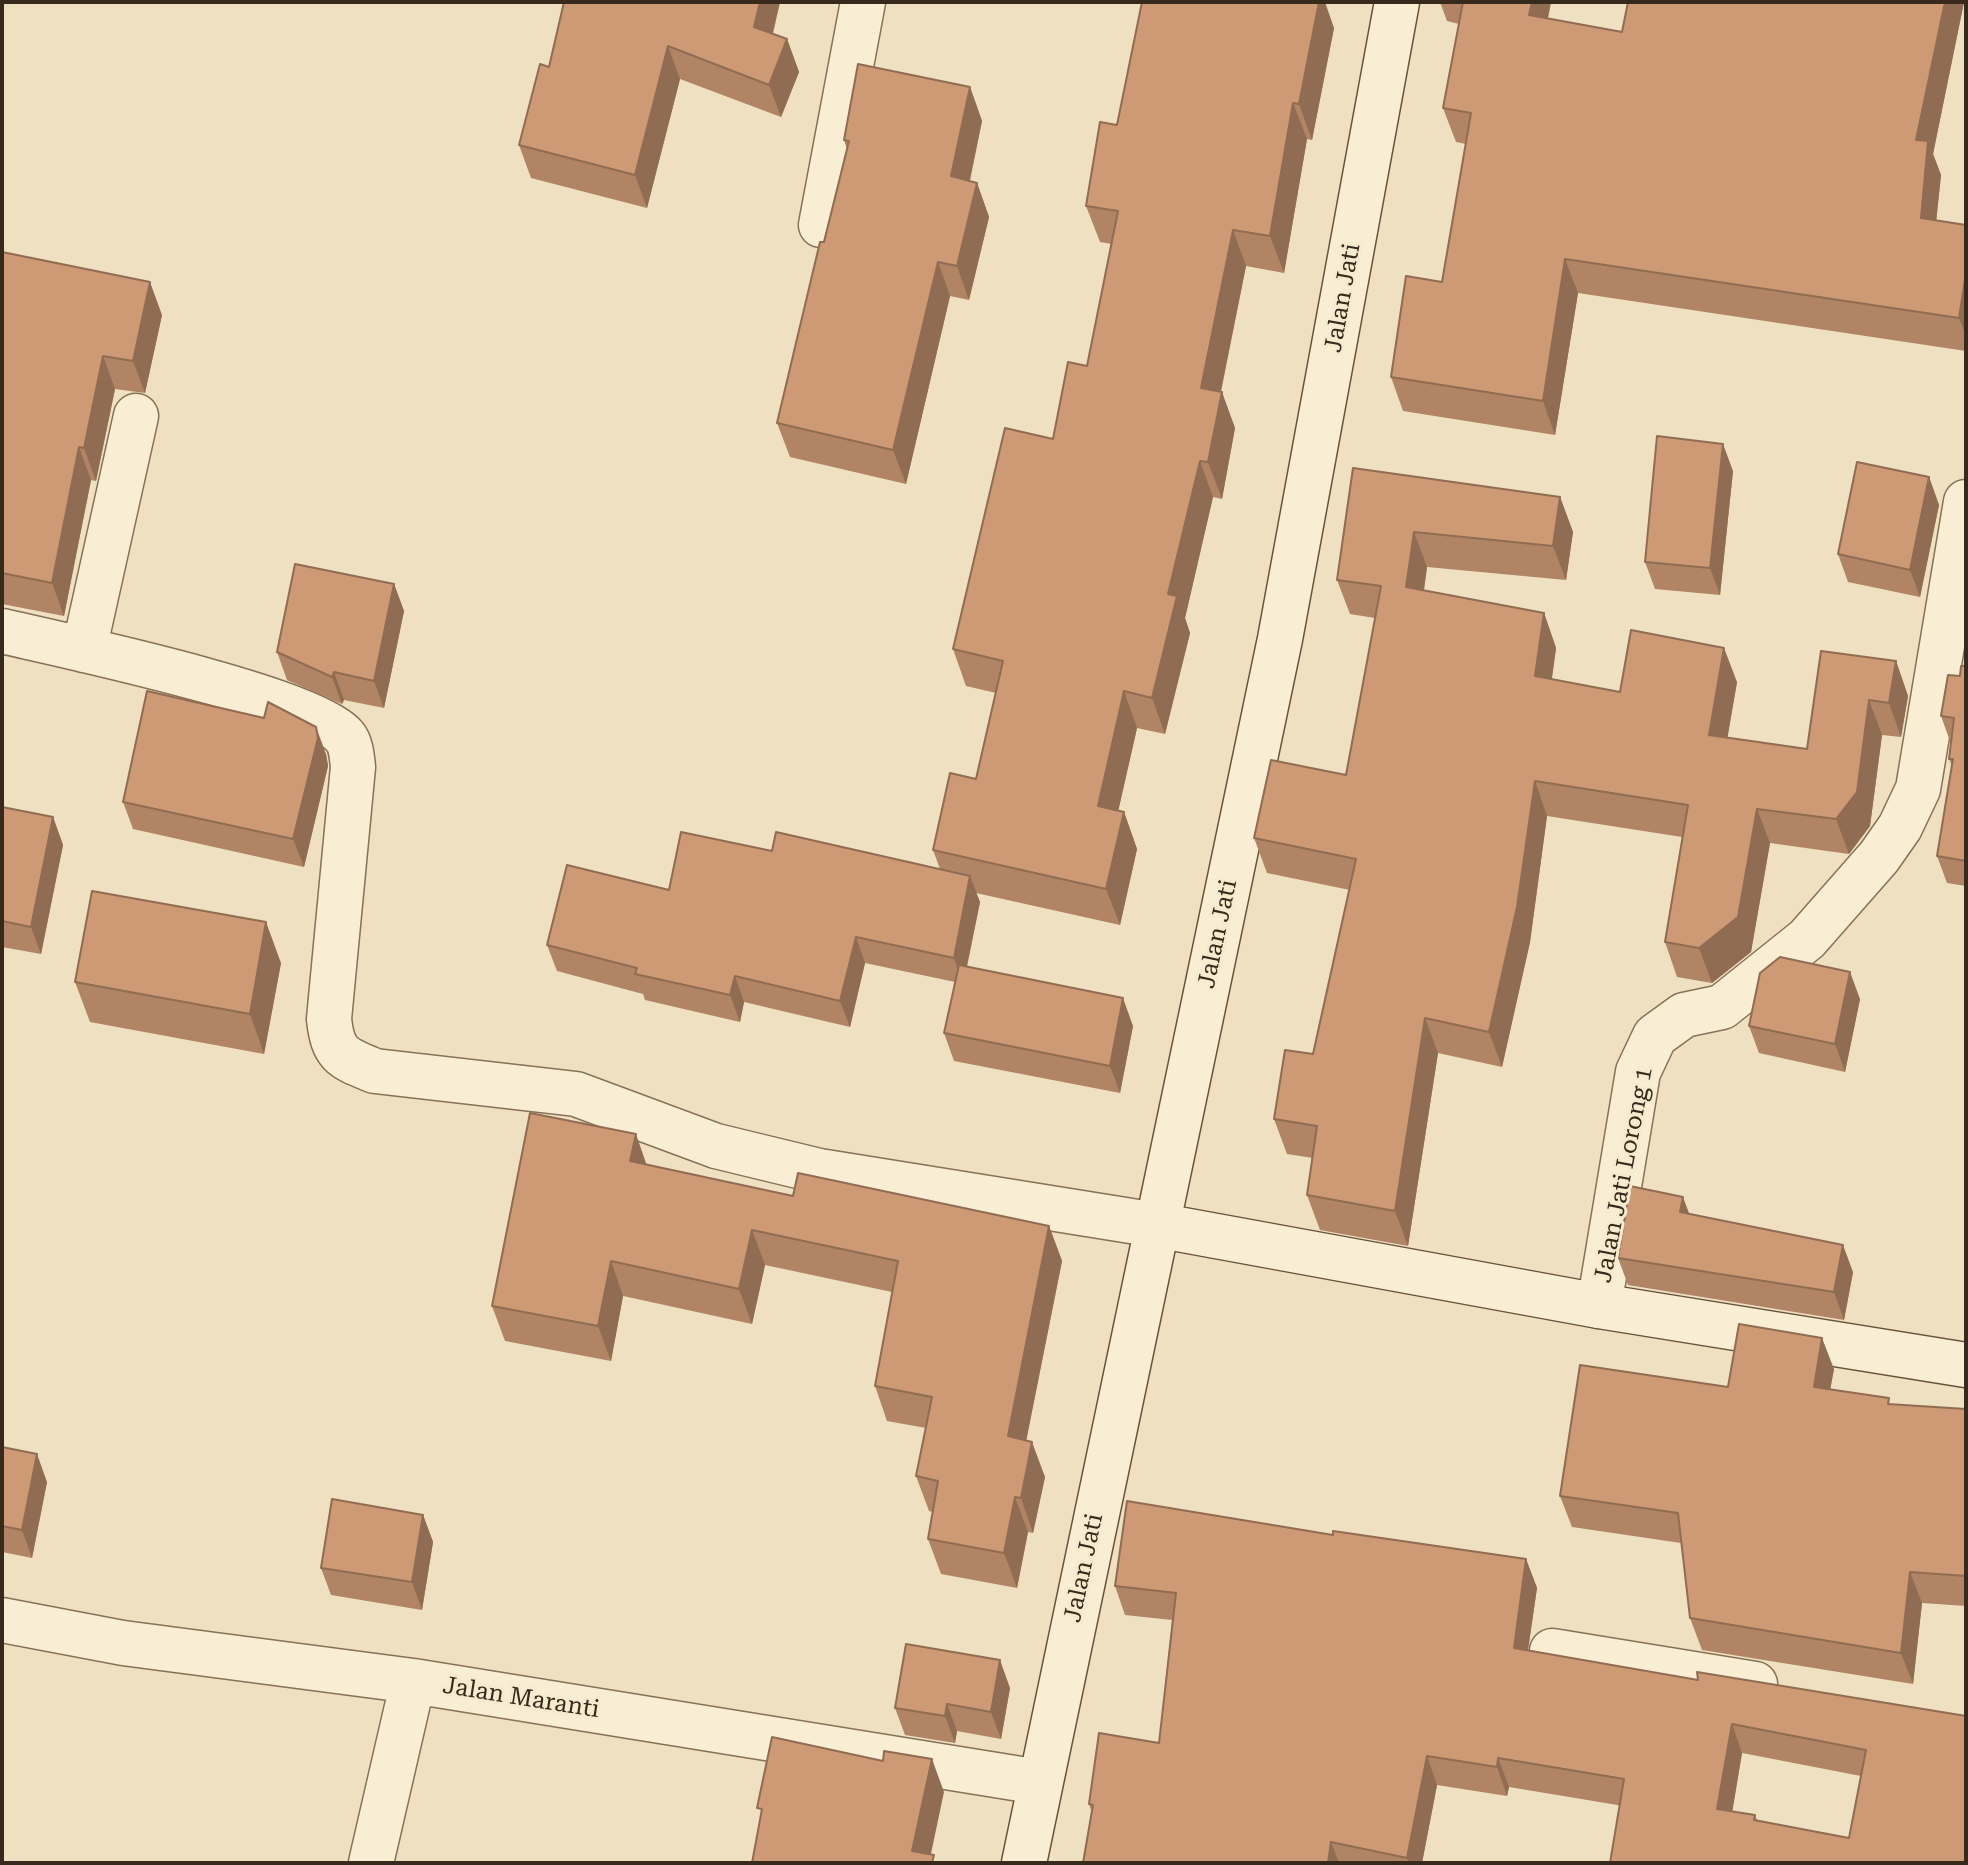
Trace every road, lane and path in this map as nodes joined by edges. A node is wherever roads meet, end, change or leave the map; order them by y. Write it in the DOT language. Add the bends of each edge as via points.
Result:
graph roads {
  1 [pos="863,2"];
  2 [pos="1397,2"];
  3 [pos="821,225"];
  4 [pos="136,416"];
  5 [pos="1966,502"];
  6 [pos="2,631"];
  7 [pos="84,650"];
  8 [pos="1156,1225"];
  9 [pos="1599,1306"];
  10 [pos="1966,1365"];
  11 [pos="2,1620"];
  12 [pos="1552,1651"];
  13 [pos="413,1681"];
  14 [pos="1798,1691"];
  15 [pos="1039,1782"];
  16 [pos="371,1863"];
  17 [pos="1024,1863"];
  1 -- 3 [label="street"];
  2 -- 8 [label="street, Jalan Jati" via="1280,639"];
  4 -- 7 [label="street"];
  5 -- 9 [label="street, Jalan Jati Lorong 1" via="1918,789 1879,857 1807,939 1722,1007 1684,1015 1655,1036 1638,1072"];
  6 -- 7 [label="street, Jalan Jati Lorong 1"];
  7 -- 8 [label="street, Jalan Jati Lorong 1" via="275,701 327,723 346,738 353,767 329,1019 332,1044 345,1059 375,1071 576,1094 716,1146 819,1171"];
  8 -- 9 [label="street, Jalan Jati Lorong 1"];
  8 -- 15 [label="street, Jalan Jati"];
  9 -- 10 [label="street, Jalan Jati Lorong 1"];
  11 -- 13 [label="street, Jalan Maranti" via="123,1643"];
  12 -- 14 [label="street"];
  13 -- 15 [label="street, Jalan Maranti"];
  13 -- 16 [label="street"];
  15 -- 17 [label="street, Jalan Jati"];
}
